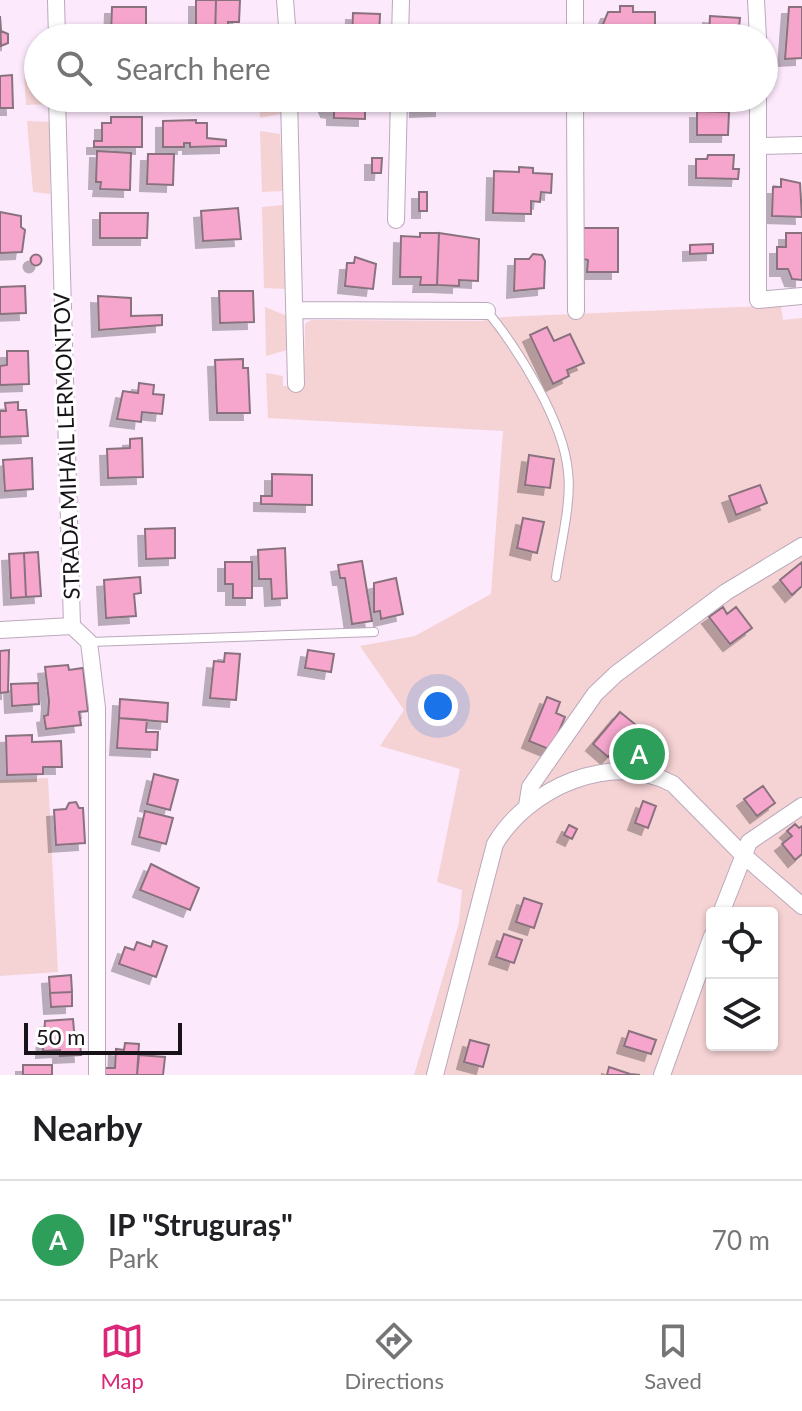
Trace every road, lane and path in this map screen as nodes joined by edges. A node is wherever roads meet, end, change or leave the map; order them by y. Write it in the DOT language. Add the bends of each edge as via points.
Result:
graph roads {
  1 [pos="56,0"];
  2 [pos="285,0"];
  3 [pos="401,0"];
  4 [pos="575,0"];
  5 [pos="756,0"];
  6 [pos="57,24"];
  7 [pos="287,24"];
  8 [pos="400,24"];
  9 [pos="575,24"];
  10 [pos="757,24"];
  11 [pos="57,112"];
  12 [pos="289,112"];
  13 [pos="399,112"];
  14 [pos="575,112"];
  15 [pos="758,112"];
  16 [pos="802,145"];
  17 [pos="758,146"];
  18 [pos="396,220"];
  19 [pos="802,296"];
  20 [pos="296,310"];
  21 [pos="487,311"];
  22 [pos="576,311"];
  23 [pos="296,384"];
  24 [pos="802,546"];
  25 [pos="556,577"];
  26 [pos="72,626"];
  27 [pos="0,630"];
  28 [pos="374,632"];
  29 [pos="89,642"];
  30 [pos="527,806"];
  31 [pos="802,806"];
  32 [pos="742,854"];
  33 [pos="802,906"];
  34 [pos="723,907"];
  35 [pos="706,953"];
  36 [pos="97,1075"];
  37 [pos="435,1075"];
  38 [pos="662,1075"];
  1 -- 6 [label="street"];
  2 -- 7 [label="street"];
  3 -- 8 [label="street"];
  4 -- 9 [label="street"];
  5 -- 10 [label="street"];
  11 -- 26 [label="street, STRADA MIHAIL LERMONTOV"];
  12 -- 20 [label="street"];
  13 -- 18 [label="street"];
  14 -- 22 [label="street"];
  15 -- 17 [label="street"];
  16 -- 17 [label="street"];
  17 -- 19 [label="street" via="758,300"];
  20 -- 21 [label="street"];
  20 -- 23 [label="street"];
  21 -- 25 [label="lane" via="552,419 569,472"];
  24 -- 30 [label="street" via="726,592 616,674 595,694 530,787"];
  26 -- 27 [label="street"];
  26 -- 29 [label="street, STRADA MIHAIL LERMONTOV"];
  28 -- 29 [label="lane"];
  29 -- 36 [label="street" via="97,708 99,808"];
  30 -- 32 [label="street" via="556,786 640,772 673,784"];
  30 -- 37 [label="street" via="506,825 488,864"];
  31 -- 32 [label="street" via="749,842"];
  32 -- 33 [label="street"];
  32 -- 34 [label="street"];
  35 -- 38 [label="street"];
}
